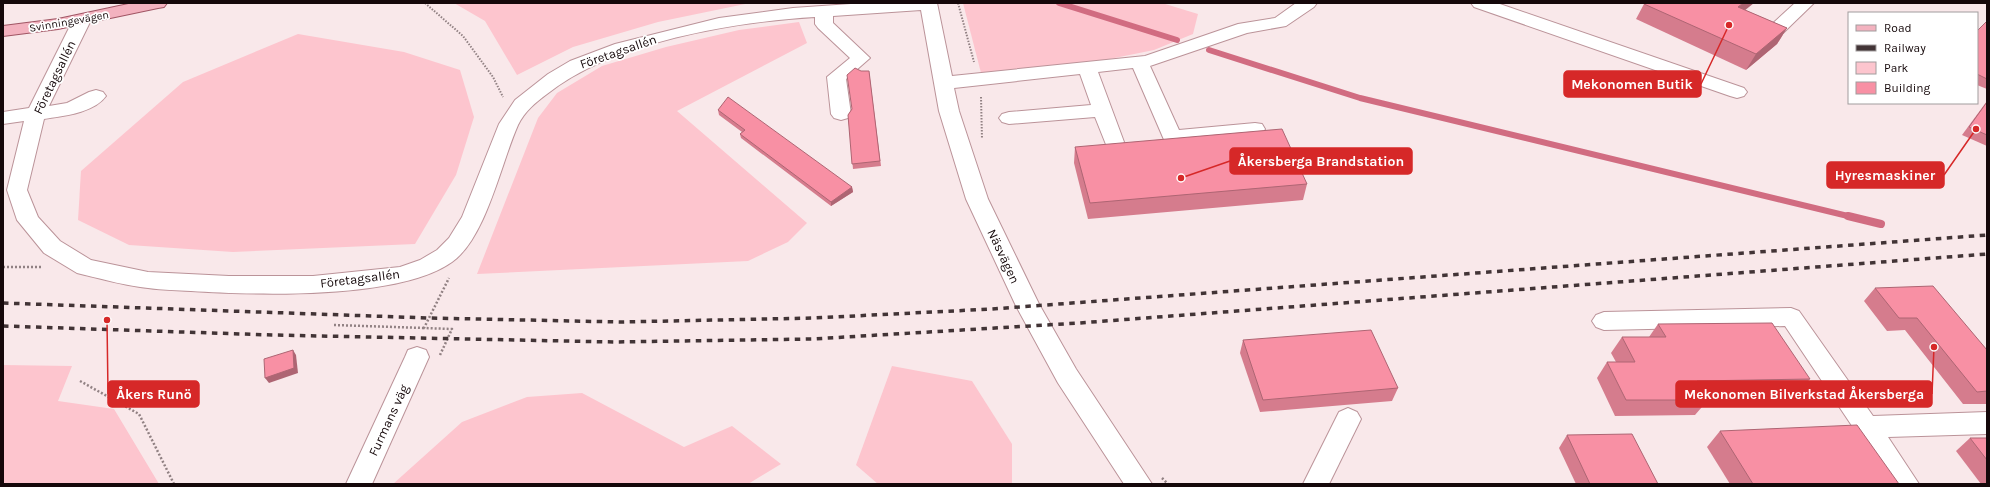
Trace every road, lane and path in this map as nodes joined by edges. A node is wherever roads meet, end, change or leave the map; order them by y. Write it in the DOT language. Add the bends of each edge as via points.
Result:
graph roads {
  1 [pos="158,3"];
  2 [pos="425,3"];
  3 [pos="928,3"];
  4 [pos="958,3"];
  5 [pos="1308,3"];
  6 [pos="1480,3"];
  7 [pos="1805,3"];
  8 [pos="824,11"];
  9 [pos="82,20"];
  10 [pos="1777,29"];
  11 [pos="3,32"];
  12 [pos="1139,61"];
  13 [pos="1087,67"];
  14 [pos="978,80"];
  15 [pos="944,83"];
  16 [pos="1737,92"];
  17 [pos="96,96"];
  18 [pos="522,104"];
  19 [pos="1102,110"];
  20 [pos="36,113"];
  21 [pos="841,114"];
  22 [pos="3,118"];
  23 [pos="1009,118"];
  24 [pos="1255,130"];
  25 [pos="1114,142"];
  26 [pos="982,146"];
  27 [pos="445,256"];
  28 [pos="1604,321"];
  29 [pos="334,325"];
  30 [pos="424,328"];
  31 [pos="417,357"];
  32 [pos="80,381"];
  33 [pos="1348,419"];
  34 [pos="1987,423"];
  35 [pos="1867,427"];
  36 [pos="1160,474"];
  37 [pos="174,484"];
  38 [pos="359,484"];
  39 [pos="1140,484"];
  40 [pos="1168,484"];
  41 [pos="1316,484"];
  42 [pos="1906,484"];
  1 -- 9 [label="main road, Svinningevägen"];
  2 -- 18 [label="path" via="463,36 478,54 493,76 503,99"];
  3 -- 8 [label="street, Företagsallén"];
  3 -- 15 [label="street, Näsvägen"];
  4 -- 14 [label="path"];
  5 -- 12 [label="street" via="1280,22 1244,28"];
  6 -- 16 [label="street"];
  7 -- 10 [label="street"];
  8 -- 18 [label="street, Företagsallén" via="719,23 621,48 577,65 555,78"];
  8 -- 21 [label="street" via="824,24 861,58 836,77"];
  9 -- 11 [label="main road, Svinningevägen"];
  9 -- 20 [label="street, Företagsallén"];
  12 -- 13 [label="street"];
  12 -- 24 [label="street" via="1172,137"];
  13 -- 14 [label="street"];
  13 -- 19 [label="street"];
  14 -- 15 [label="street"];
  14 -- 26 [label="path" via="982,100"];
  15 -- 39 [label="street, Näsvägen" via="949,111 967,172 1007,264 1067,376"];
  17 -- 20 [label="street" via="71,109"];
  18 -- 27 [label="street, Företagsallén" via="510,124 473,217 458,244"];
  19 -- 23 [label="street"];
  19 -- 25 [label="street"];
  20 -- 22 [label="street"];
  20 -- 27 [label="street, Företagsallén" via="17,190 28,220 52,247 85,267 148,280 229,285 313,284 400,275 428,266"];
  27 -- 30 [label="path" via="453,268"];
  28 -- 35 [label="street" via="1791,317"];
  29 -- 30 [label="path"];
  30 -- 31 [label="path" via="452,329 439,357"];
  31 -- 38 [label="street, Furmans väg"];
  32 -- 37 [label="path" via="139,414"];
  33 -- 41 [label="street"];
  34 -- 35 [label="street"];
  35 -- 42 [label="street"];
  36 -- 40 [label="path"];
}
